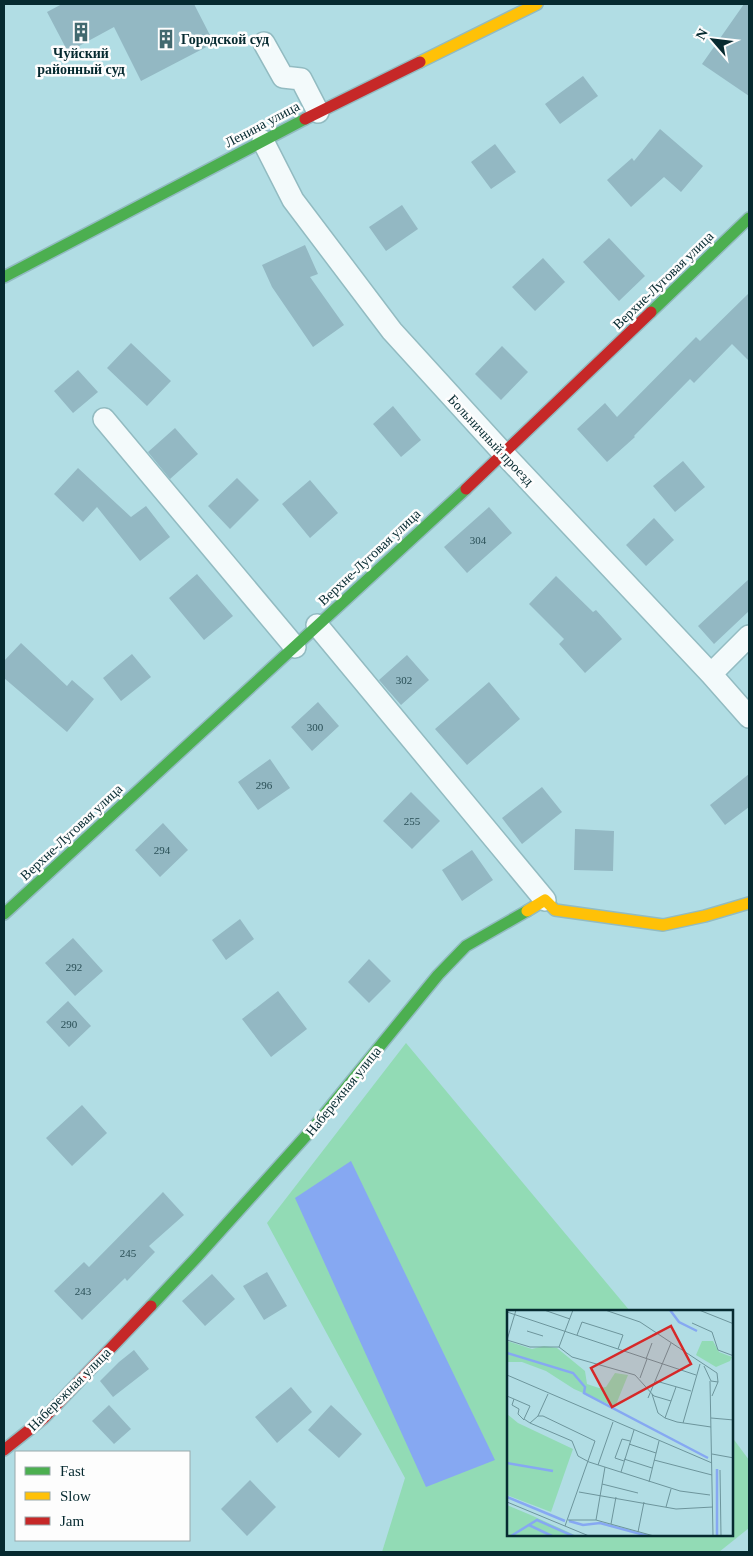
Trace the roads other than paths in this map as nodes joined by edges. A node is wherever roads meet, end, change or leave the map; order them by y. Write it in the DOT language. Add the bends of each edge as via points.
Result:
graph roads {
  1 [pos="537,4"];
  2 [pos="264,43"];
  3 [pos="318,112"];
  4 [pos="263,140"];
  5 [pos="749,218"];
  6 [pos="4,277"];
  7 [pos="104,419"];
  8 [pos="504,454"];
  9 [pos="317,625"];
  10 [pos="749,636"];
  11 [pos="295,647"];
  12 [pos="712,674"];
  13 [pos="749,716"];
  14 [pos="545,900"];
  15 [pos="749,903"];
  16 [pos="4,914"];
  17 [pos="4,1450"];
  1 -- 3 [label="street, Ленина улица"];
  2 -- 3 [label="street" via="283,76 301,79"];
  3 -- 4 [label="street, Ленина улица"];
  4 -- 6 [label="street, Ленина улица"];
  4 -- 8 [label="street, Больничный проезд" via="293,200 392,331"];
  5 -- 8 [label="street, Верхне-Луговая улица"];
  7 -- 11 [label="street"];
  8 -- 9 [label="street, Верхне-Луговая улица"];
  8 -- 12 [label="street, Больничный проезд"];
  9 -- 11 [label="street, Верхне-Луговая улица"];
  9 -- 14 [label="street"];
  10 -- 12 [label="street"];
  11 -- 16 [label="street, Верхне-Луговая улица"];
  12 -- 13 [label="street, Больничный проезд"];
  14 -- 15 [label="street" via="554,910 663,925"];
  14 -- 17 [label="street, Набережная улица" via="466,946 438,975 314,1127 196,1258 44,1418"];
}
